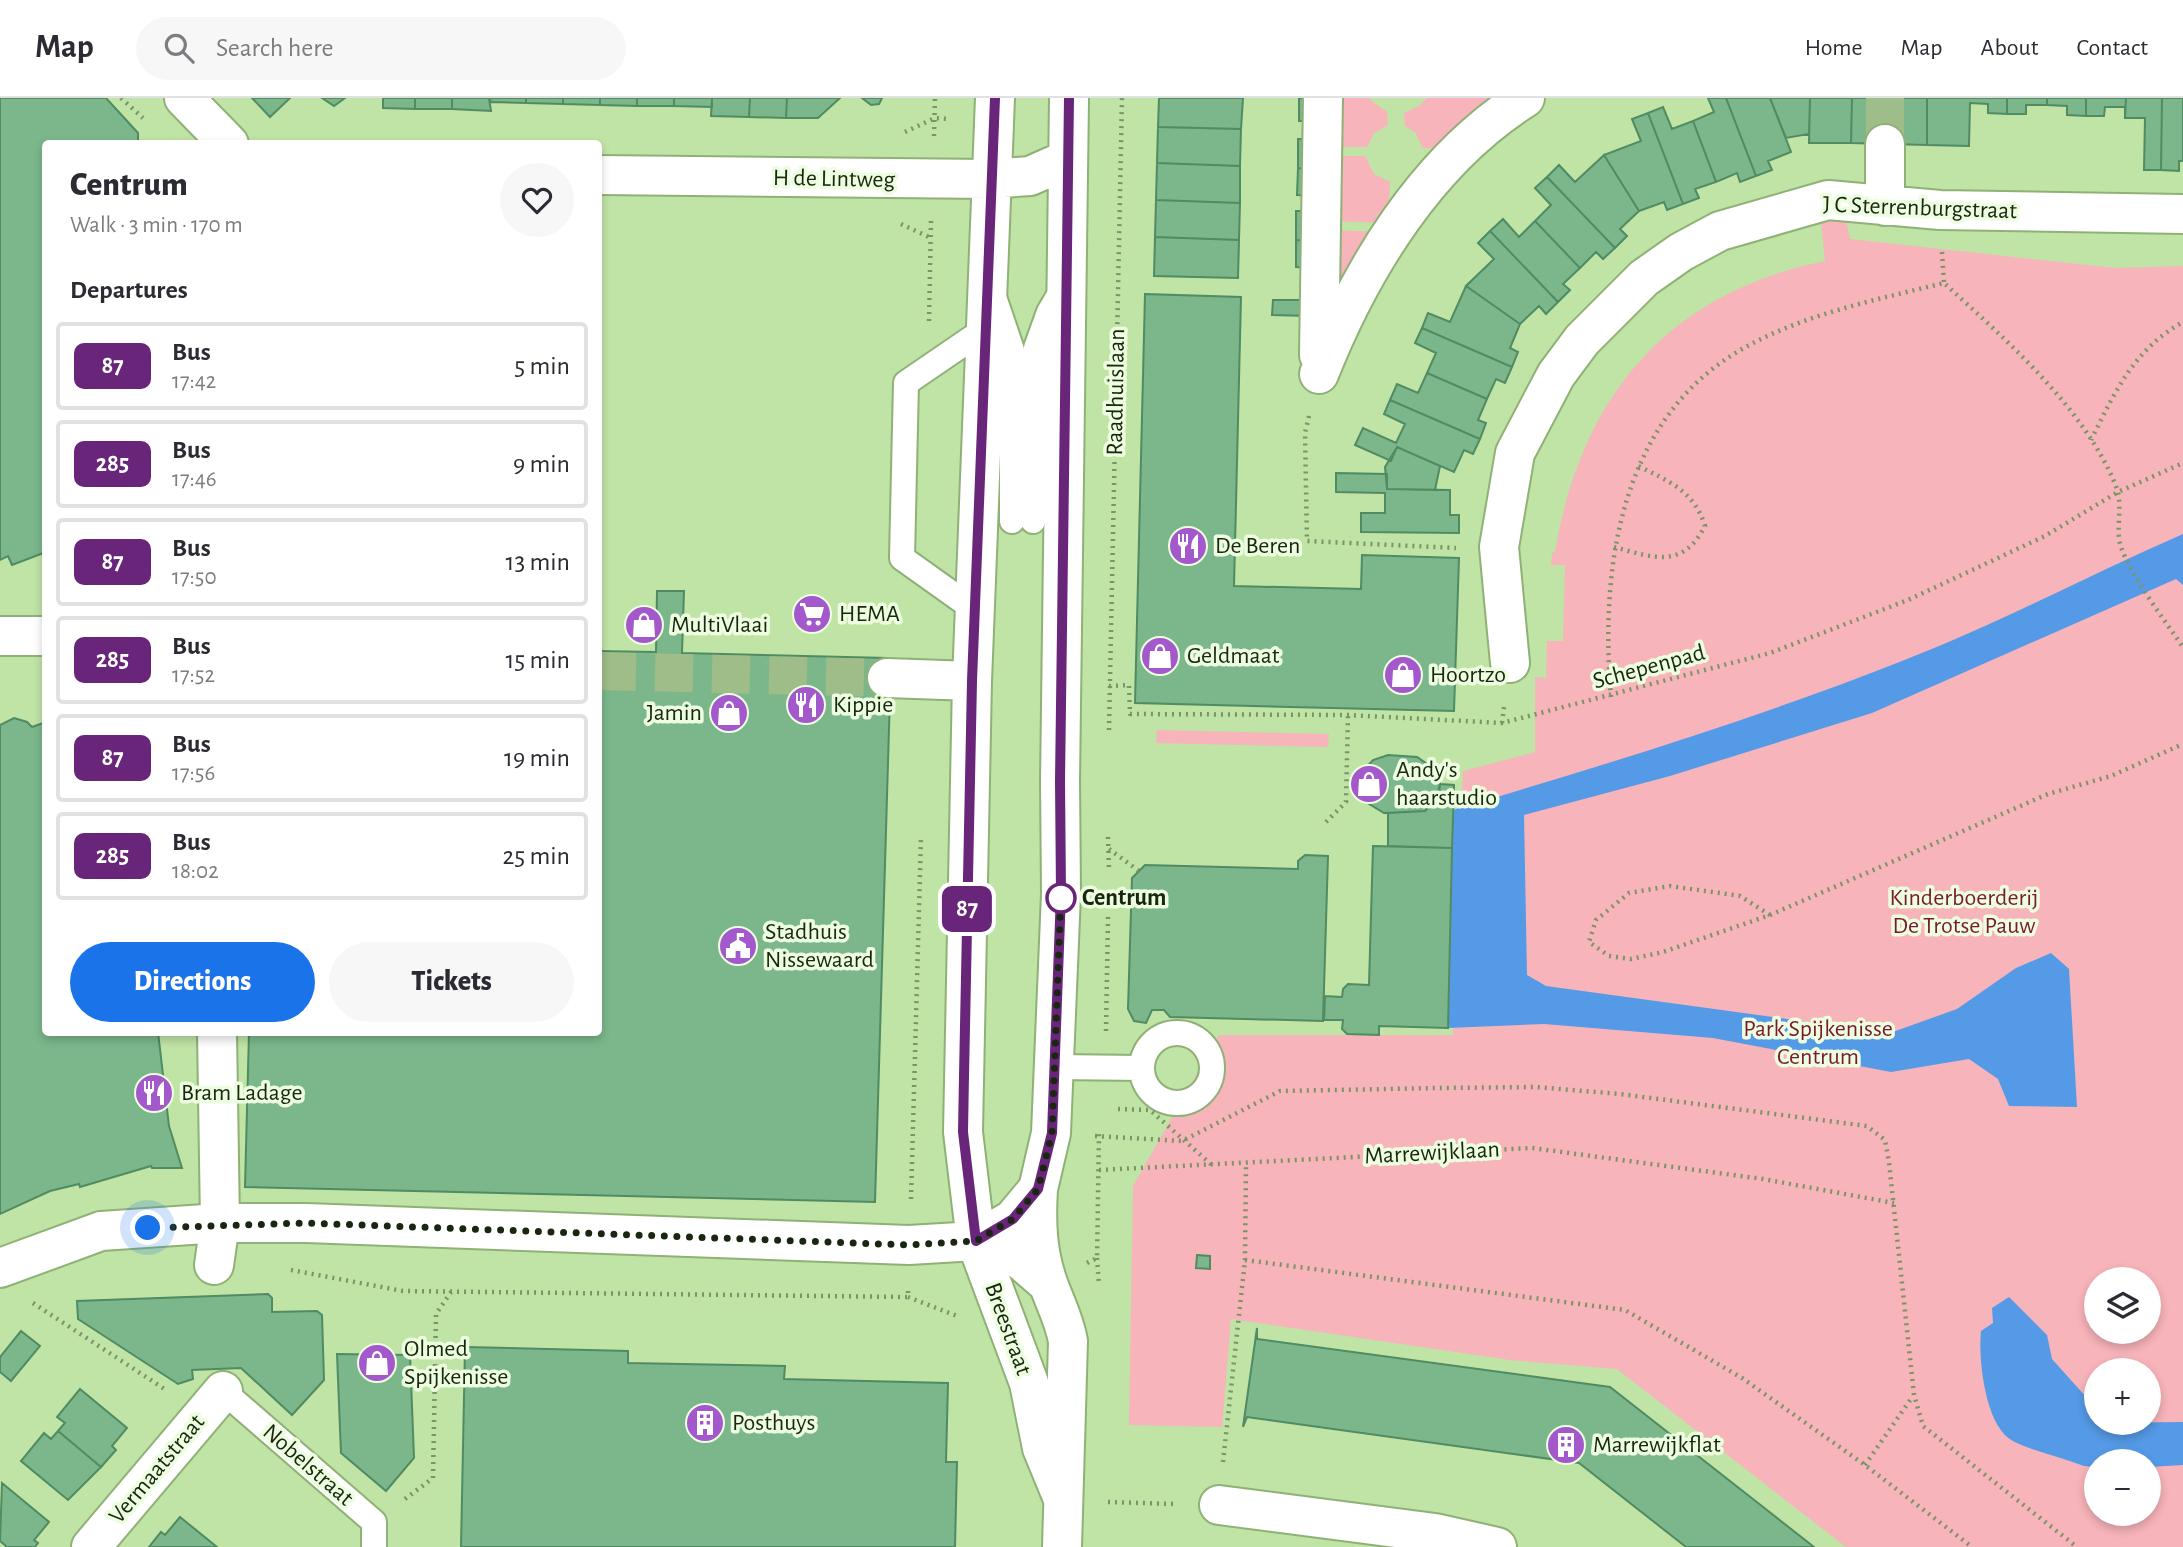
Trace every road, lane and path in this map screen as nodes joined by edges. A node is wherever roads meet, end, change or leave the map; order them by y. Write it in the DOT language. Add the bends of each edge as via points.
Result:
graph roads {
  1 [pos="184,98"];
  2 [pos="995,98"];
  3 [pos="1069,98"];
  4 [pos="1122,98"];
  5 [pos="1323,98"];
  6 [pos="1525,98"];
  7 [pos="225,140"];
  8 [pos="1885,144"];
  9 [pos="1066,160"];
  10 [pos="602,175"];
  11 [pos="990,179"];
  12 [pos="1885,206"];
  13 [pos="2183,214"];
  14 [pos="986,273"];
  15 [pos="1068,279"];
  16 [pos="2183,321"];
  17 [pos="985,329"];
  18 [pos="1319,374"];
  19 [pos="2091,440"];
  20 [pos="2183,463"];
  21 [pos="1638,466"];
  22 [pos="2118,492"];
  23 [pos="1614,547"];
  24 [pos="1499,548"];
  25 [pos="975,610"];
  26 [pos="0,636"];
  27 [pos="42,636"];
  28 [pos="2183,646"];
  29 [pos="1510,663"];
  30 [pos="887,678"];
  31 [pos="972,681"];
  32 [pos="1111,686"];
  33 [pos="1611,697"];
  34 [pos="1348,715"];
  35 [pos="2183,744"];
  36 [pos="1326,822"];
  37 [pos="921,827"];
  38 [pos="1109,849"];
  39 [pos="1139,871"];
  40 [pos="1770,915"];
  41 [pos="217,1036"];
  42 [pos="1055,1067"];
  43 [pos="1142,1068"];
  44 [pos="1099,1136"];
  45 [pos="1246,1163"];
  46 [pos="1098,1170"];
  47 [pos="1038,1189"];
  48 [pos="1895,1203"];
  49 [pos="220,1223"];
  50 [pos="976,1241"];
  51 [pos="909,1245"];
  52 [pos="1245,1260"];
  53 [pos="214,1265"];
  54 [pos="0,1268"];
  55 [pos="1048,1284"];
  56 [pos="452,1292"];
  57 [pos="32,1302"];
  58 [pos="1914,1395"];
  59 [pos="213,1403"];
  60 [pos="1865,1465"];
  61 [pos="1063,1499"];
  62 [pos="1219,1505"];
  63 [pos="374,1535"];
  64 [pos="91,1547"];
  65 [pos="1062,1547"];
  66 [pos="1497,1547"];
  67 [pos="1972,1547"];
  68 [pos="2077,1547"];
  1 -- 7 [label="street"];
  2 -- 11 [label="street"];
  3 -- 9 [label="street, Raadhuislaan"];
  4 -- 32 [label="path, Raadhuislaan"];
  5 -- 18 [label="street"];
  6 -- 18 [label="street" via="1492,119 1437,172 1341,320"];
  8 -- 12 [label="street"];
  9 -- 11 [label="street, H de Lintweg" via="1030,176"];
  9 -- 15 [label="street, Raadhuislaan"];
  10 -- 11 [label="street, H de Lintweg"];
  11 -- 14 [label="street"];
  12 -- 13 [label="street, J C Sterrenburgstraat"];
  12 -- 24 [label="street, J C Sterrenburgstraat" via="1828,200 1720,230 1681,252 1628,293 1582,340 1534,413 1515,453"];
  14 -- 15 [label="lane" via="1012,350 1022,521 1036,348"];
  14 -- 17 [label="street"];
  15 -- 42 [label="street, Raadhuislaan"];
  16 -- 19 [label="path" via="2142,352"];
  17 -- 25 [label="street"];
  17 -- 25 [label="lane" via="906,383 902,558"];
  18 -- 24 [label="path" via="1305,433 1307,541"];
  19 -- 21 [label="path" via="2050,389 1944,283 1804,323 1738,352 1695,383 1677,403"];
  19 -- 22 [label="path"];
  20 -- 22 [label="path, Schepenpad"];
  21 -- 23 [label="path"];
  21 -- 23 [label="path" via="1683,489 1699,508 1705,526 1695,545 1669,558"];
  22 -- 28 [label="path" via="2120,546"];
  22 -- 33 [label="path, Schepenpad" via="2045,536 1908,600 1769,653"];
  23 -- 33 [label="path" via="1606,637"];
  24 -- 29 [label="street, J C Sterrenburgstraat"];
  25 -- 31 [label="street"];
  26 -- 27 [label="street"];
  30 -- 31 [label="street"];
  31 -- 50 [label="street" via="963,1132"];
  32 -- 34 [label="path, Schepenpad" via="1129,685 1130,714"];
  33 -- 34 [label="path, Schepenpad" via="1502,723"];
  34 -- 36 [label="path" via="1346,802"];
  35 -- 40 [label="path" via="2111,776 2048,794"];
  37 -- 51 [label="path"];
  38 -- 39 [label="path"];
  40 -- 40 [label="path" via="1631,959 1609,956 1590,942 1596,920 1629,892 1671,886 1740,896"];
  41 -- 49 [label="street"];
  42 -- 43 [label="lane"];
  42 -- 47 [label="street, Raadhuislaan" via="1052,1133"];
  44 -- 48 [label="path" via="1182,1141 1280,1091 1536,1087 1608,1093 1867,1126 1885,1140"];
  45 -- 46 [label="path, Marrewijklaan"];
  45 -- 48 [label="path, Marrewijklaan" via="1532,1148 1763,1179"];
  45 -- 52 [label="path"];
  47 -- 50 [label="street, Raadhuislaan" via="1013,1219"];
  47 -- 55 [label="street, Breestraat" via="1035,1229"];
  48 -- 58 [label="path"];
  49 -- 51 [label="street"];
  49 -- 53 [label="street"];
  49 -- 54 [label="street" via="101,1231"];
  50 -- 51 [label="street"];
  50 -- 55 [label="street, Breestraat" via="1010,1251"];
  50 -- 61 [label="street, Breestraat" via="1029,1383 1042,1448"];
  51 -- 56 [label="path" via="908,1297"];
  52 -- 60 [label="path" via="1625,1310 1742,1378"];
  52 -- 62 [label="path"];
  53 -- 56 [label="path" via="265,1265 403,1292"];
  55 -- 61 [label="street, Breestraat" via="1068,1341"];
  56 -- 63 [label="path" via="436,1314 433,1478"];
  57 -- 59 [label="path"];
  58 -- 60 [label="path"];
  58 -- 68 [label="path" via="1923,1426"];
  59 -- 63 [label="lane, Nobelstraat"];
  59 -- 64 [label="street, Vermaatstraat"];
  60 -- 67 [label="path"];
  61 -- 62 [label="path"];
  61 -- 65 [label="street, Breestraat"];
  62 -- 66 [label="street" via="1435,1533"];
}
